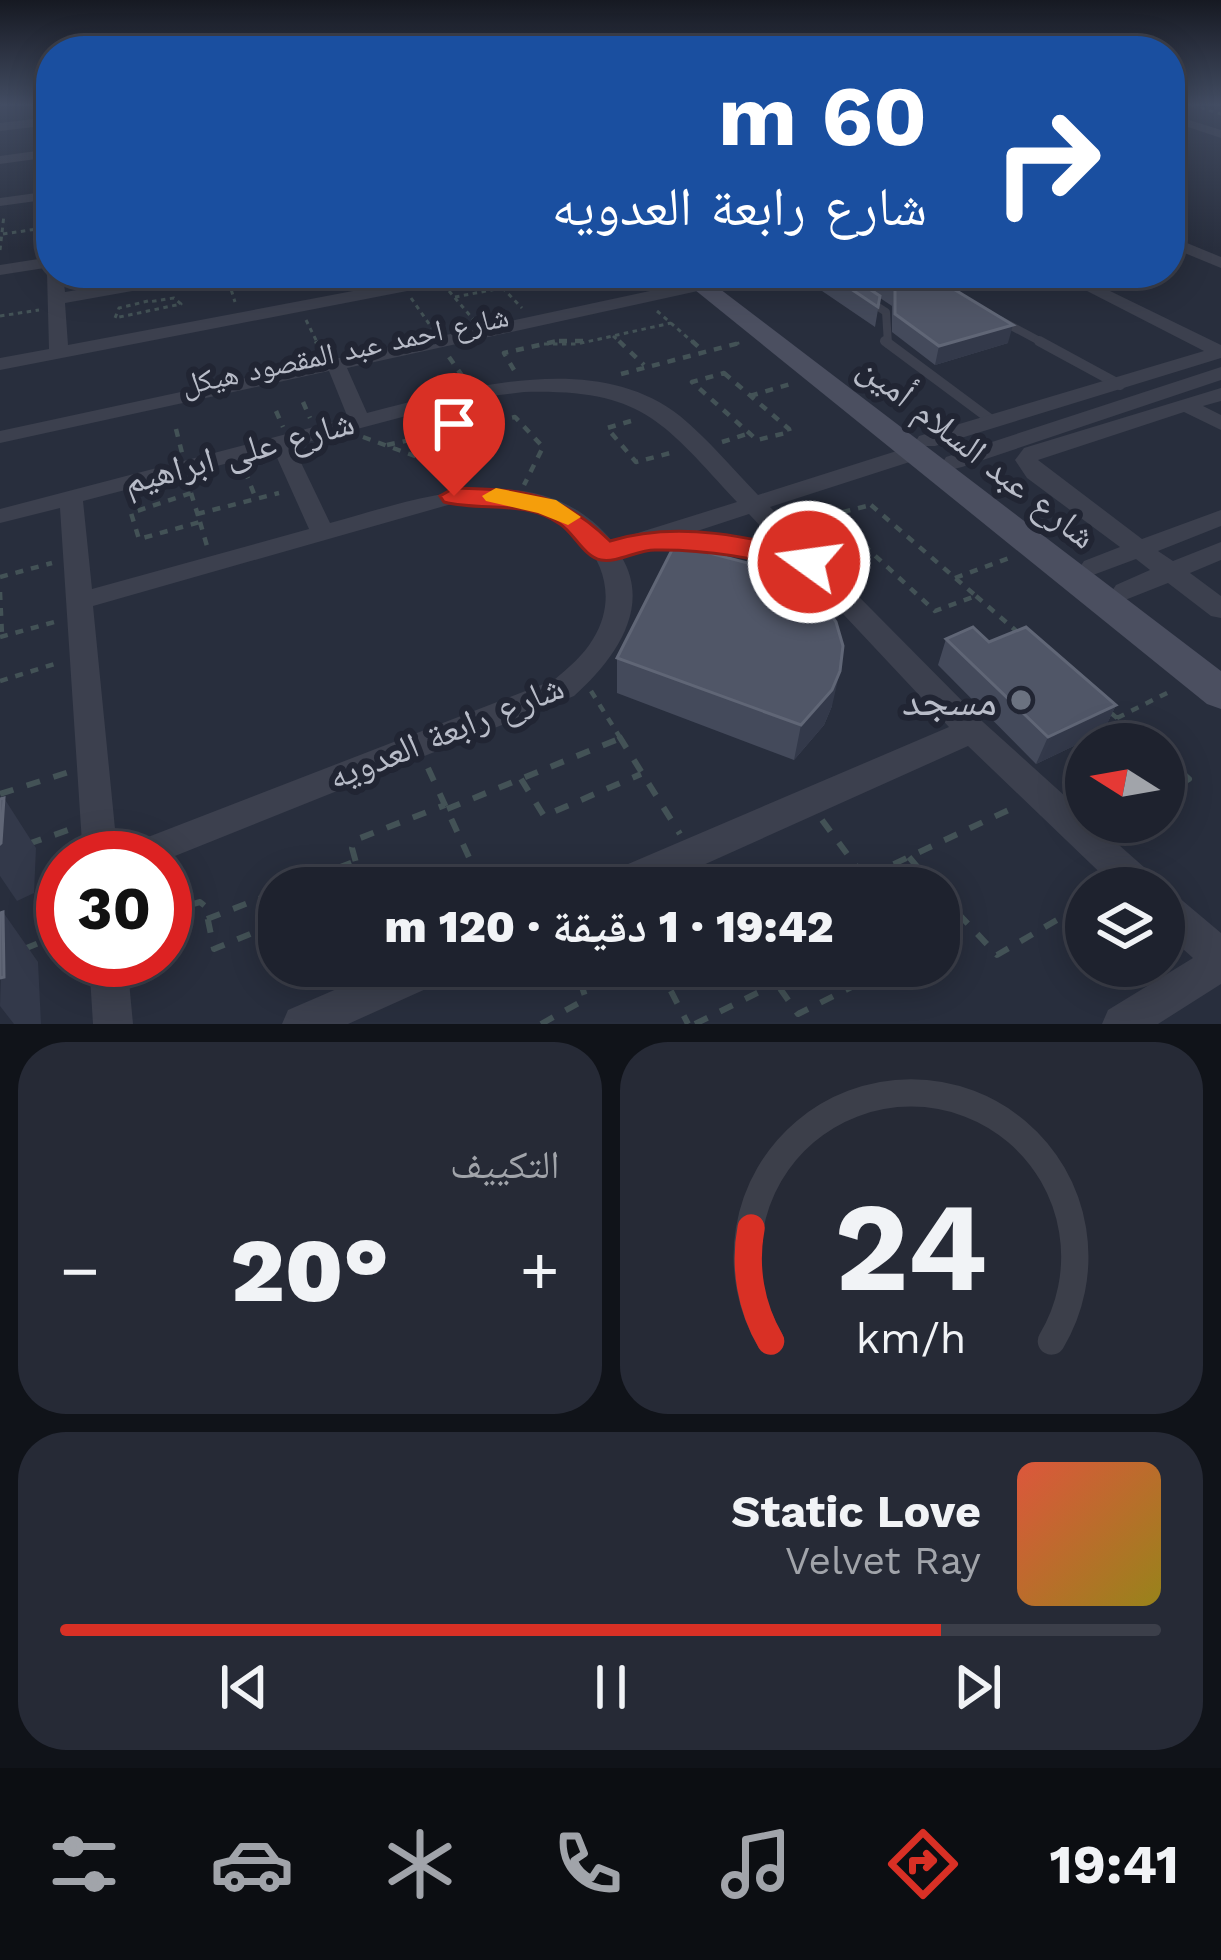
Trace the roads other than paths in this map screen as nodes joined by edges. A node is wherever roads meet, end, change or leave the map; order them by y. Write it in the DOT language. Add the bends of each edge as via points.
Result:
graph roads {
  1 [pos="36,155"];
  2 [pos="0,160"];
  3 [pos="36,197"];
  4 [pos="2,202"];
  5 [pos="1185,238"];
  6 [pos="1185,248"];
  7 [pos="1221,253"];
  8 [pos="1221,263"];
  9 [pos="36,264"];
  10 [pos="0,270"];
  11 [pos="56,288"];
  12 [pos="161,288"];
  13 [pos="450,288"];
  14 [pos="659,288"];
  15 [pos="711,288"];
  16 [pos="713,288"];
  17 [pos="1091,288"];
  18 [pos="856,292"];
  19 [pos="634,294"];
  20 [pos="57,303"];
  21 [pos="996,318"];
  22 [pos="436,336"];
  23 [pos="1221,352"];
  24 [pos="59,353"];
  25 [pos="329,359"];
  26 [pos="0,364"];
  27 [pos="1221,373"];
  28 [pos="1120,385"];
  29 [pos="1221,394"];
  30 [pos="1186,405"];
  31 [pos="359,420"];
  32 [pos="994,422"];
  33 [pos="0,423"];
  34 [pos="1221,424"];
  35 [pos="0,437"];
  36 [pos="280,441"];
  37 [pos="921,447"];
  38 [pos="954,462"];
  39 [pos="71,497"];
  40 [pos="754,505"];
  41 [pos="0,516"];
  42 [pos="1221,517"];
  43 [pos="322,530"];
  44 [pos="641,541"];
  45 [pos="1138,549"];
  46 [pos="1221,550"];
  47 [pos="604,552"];
  48 [pos="809,562"];
  49 [pos="1093,566"];
  50 [pos="1168,571"];
  51 [pos="1125,591"];
  52 [pos="80,608"];
  53 [pos="1221,609"];
  54 [pos="1214,678"];
  55 [pos="972,731"];
  56 [pos="98,831"];
  57 [pos="192,834"];
  58 [pos="660,867"];
  59 [pos="1118,867"];
  60 [pos="1185,927"];
  61 [pos="1221,960"];
  62 [pos="110,987"];
  63 [pos="386,987"];
  64 [pos="113,1024"];
  65 [pos="302,1024"];
  66 [pos="1122,1024"];
  1 -- 2 [label="street"];
  3 -- 4 [label="street"];
  5 -- 7 [label="street"];
  6 -- 8 [label="street"];
  9 -- 10 [label="street"];
  11 -- 20 [label="street"];
  12 -- 20 [label="street"];
  13 -- 24 [label="street" via="404,289"];
  14 -- 19 [label="street, شارع احمد عبد المقصود هيكل"];
  15 -- 37 [label="street, شارع عبد السلام أمين" via="817,377"];
  16 -- 37 [label="street, شارع عبد السلام أمين"];
  17 -- 23 [label="street"];
  18 -- 32 [label="lane" via="886,312 885,342"];
  19 -- 22 [label="street, شارع احمد عبد المقصود هيكل"];
  19 -- 22 [label="street, شارع احمد عبد المقصود هيكل"];
  20 -- 24 [label="street"];
  21 -- 28 [label="lane"];
  22 -- 25 [label="street, شارع احمد عبد المقصود هيكل"];
  23 -- 28 [label="street"];
  24 -- 26 [label="street"];
  25 -- 31 [label="street"];
  25 -- 33 [label="street, شارع احمد عبد المقصود هيكل"];
  25 -- 35 [label="street, شارع احمد عبد المقصود هيكل"];
  27 -- 38 [label="street"];
  28 -- 32 [label="street"];
  29 -- 30 [label="street"];
  30 -- 34 [label="street"];
  30 -- 45 [label="street" via="1025,460"];
  31 -- 36 [label="street, شارع على ابراهيم"];
  31 -- 40 [label="street, شارع على ابراهيم" via="524,385 607,391 662,413"];
  32 -- 37 [label="street"];
  36 -- 39 [label="street, شارع على ابراهيم"];
  36 -- 43 [label="street"];
  37 -- 38 [label="street, شارع عبد السلام أمين"];
  37 -- 40 [label="street"];
  37 -- 54 [label="street, شارع عبد السلام أمين" via="1035,548"];
  38 -- 49 [label="street, شارع عبد السلام أمين"];
  39 -- 41 [label="street, شارع على ابراهيم"];
  39 -- 52 [label="street"];
  40 -- 44 [label="street"];
  40 -- 48 [label="street, شارع على ابراهيم"];
  42 -- 45 [label="street"];
  43 -- 47 [label="street" via="454,496 517,498 571,518"];
  43 -- 52 [label="street"];
  44 -- 47 [label="street"];
  44 -- 48 [label="street" via="737,545"];
  45 -- 49 [label="street"];
  45 -- 50 [label="street"];
  46 -- 50 [label="street"];
  47 -- 57 [label="street, شارع رابعة العدويه" via="620,588 617,626 604,652 564,688"];
  48 -- 55 [label="street, شارع على ابراهيم"];
  49 -- 51 [label="street, شارع عبد السلام أمين"];
  50 -- 51 [label="street"];
  50 -- 53 [label="street"];
  51 -- 54 [label="street, شارع عبد السلام أمين"];
  52 -- 56 [label="street"];
  55 -- 58 [label="street"];
  55 -- 59 [label="street, شارع على ابراهيم"];
  60 -- 61 [label="street"];
  61 -- 66 [label="street"];
  62 -- 64 [label="street"];
  63 -- 65 [label="street"];
}
